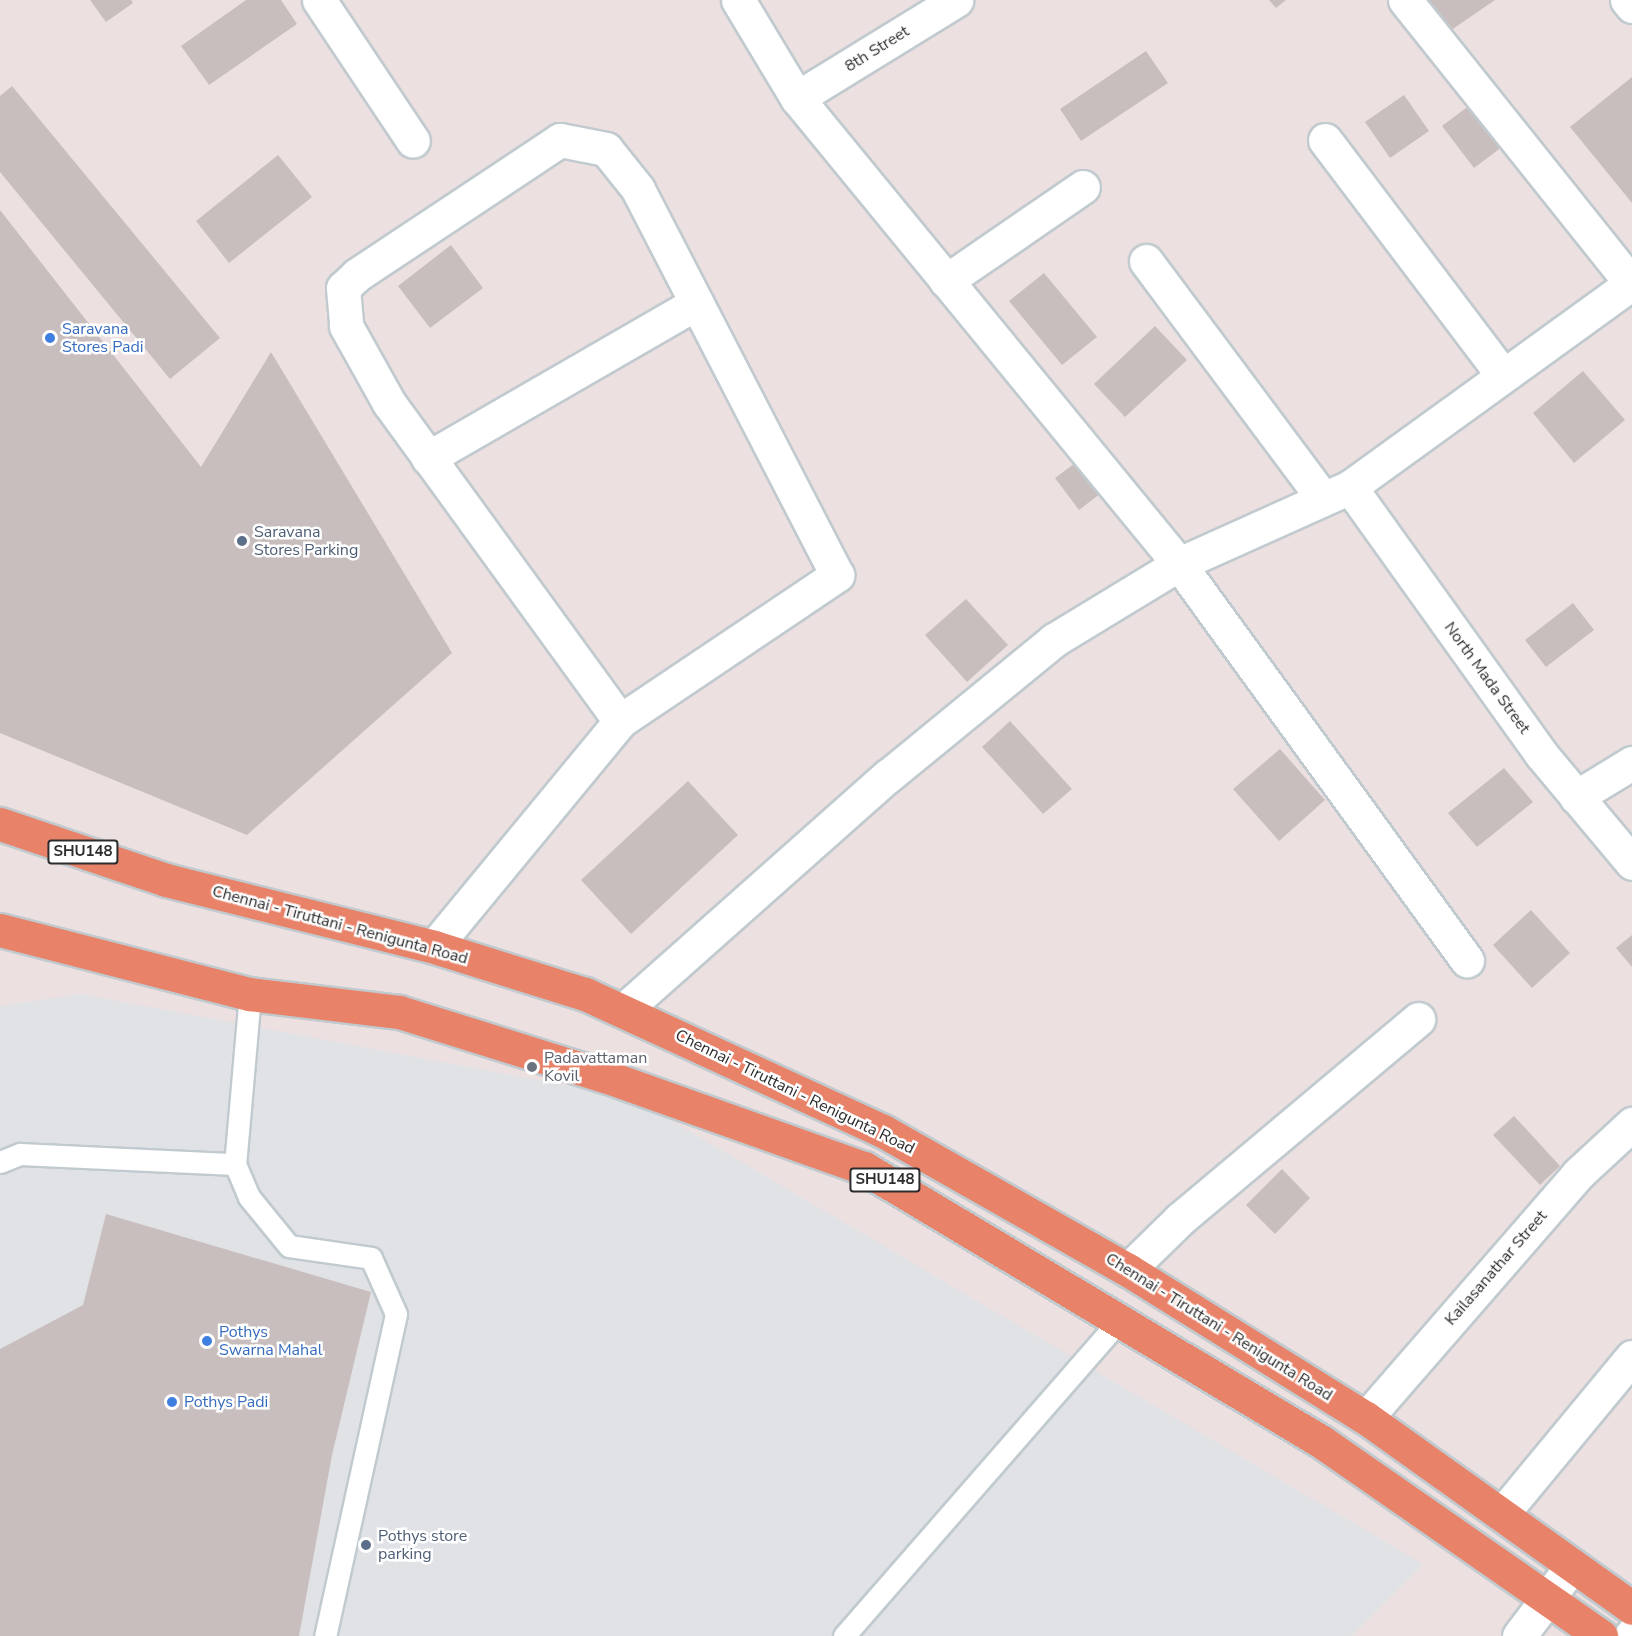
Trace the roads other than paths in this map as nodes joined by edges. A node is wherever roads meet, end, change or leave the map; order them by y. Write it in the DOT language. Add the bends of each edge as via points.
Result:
graph roads {
  1 [pos="319,0"];
  2 [pos="738,0"];
  3 [pos="956,0"];
  4 [pos="1405,0"];
  5 [pos="1627,0"];
  6 [pos="1632,6"];
  7 [pos="797,98"];
  8 [pos="1325,140"];
  9 [pos="413,141"];
  10 [pos="1083,187"];
  11 [pos="1146,261"];
  12 [pos="945,281"];
  13 [pos="1632,283"];
  14 [pos="696,303"];
  15 [pos="1503,375"];
  16 [pos="428,458"];
  17 [pos="1336,492"];
  18 [pos="1179,564"];
  19 [pos="620,721"];
  20 [pos="1632,763"];
  21 [pos="1576,797"];
  22 [pos="0,824"];
  23 [pos="1632,864"];
  24 [pos="0,930"];
  25 [pos="434,947"];
  26 [pos="1467,961"];
  27 [pos="250,994"];
  28 [pos="624,1010"];
  29 [pos="1418,1019"];
  30 [pos="1632,1124"];
  31 [pos="0,1162"];
  32 [pos="234,1164"];
  33 [pos="1128,1270"];
  34 [pos="1121,1318"];
  35 [pos="1632,1357"];
  36 [pos="1366,1418"];
  37 [pos="1502,1514"];
  38 [pos="1572,1566"];
  39 [pos="1546,1599"];
  40 [pos="1632,1608"];
  41 [pos="325,1636"];
  42 [pos="844,1636"];
  43 [pos="1519,1636"];
  44 [pos="1601,1636"];
  1 -- 9 [label="street"];
  2 -- 7 [label="street"];
  3 -- 7 [label="street, 8th Street"];
  4 -- 13 [label="street"];
  5 -- 6 [label="street"];
  7 -- 12 [label="street"];
  8 -- 15 [label="street"];
  10 -- 12 [label="street"];
  11 -- 17 [label="street, North Mada Street"];
  12 -- 18 [label="street"];
  13 -- 15 [label="street"];
  14 -- 16 [label="street"];
  14 -- 16 [label="street" via="638,189 606,149 560,140 343,288 346,326 389,403"];
  14 -- 19 [label="street" via="837,575"];
  15 -- 17 [label="street"];
  16 -- 19 [label="street"];
  17 -- 18 [label="street"];
  17 -- 21 [label="street, North Mada Street"];
  18 -- 26 [label="street"];
  18 -- 28 [label="street" via="1054,640 888,776"];
  19 -- 25 [label="street"];
  20 -- 21 [label="street"];
  21 -- 23 [label="street, North Mada Street"];
  22 -- 25 [label="main road, Chennai - Tiruttani - Renigunta Road / SHU148" via="166,879"];
  24 -- 27 [label="main road, SHU148"];
  25 -- 28 [label="main road, Chennai - Tiruttani - Renigunta Road / SHU148"];
  27 -- 32 [label="lane"];
  27 -- 34 [label="main road, SHU148" via="399,1012 605,1076 864,1168"];
  28 -- 33 [label="main road, Chennai - Tiruttani - Renigunta Road / SHU148" via="883,1131"];
  29 -- 33 [label="street" via="1180,1219"];
  30 -- 36 [label="street, Kailasanathar Street" via="1578,1174"];
  31 -- 32 [label="lane" via="20,1154"];
  32 -- 41 [label="lane" via="249,1197 289,1246 371,1258 396,1314"];
  33 -- 36 [label="main road, Chennai - Tiruttani - Renigunta Road / SHU148"];
  34 -- 39 [label="main road, SHU148" via="1322,1442"];
  34 -- 42 [label="lane"];
  35 -- 37 [label="street"];
  36 -- 37 [label="main road, Chennai - Tiruttani - Renigunta Road / SHU148"];
  37 -- 38 [label="main road, Chennai - Tiruttani - Renigunta Road / SHU148"];
  38 -- 39 [label="street"];
  38 -- 40 [label="main road, Chennai - Tiruttani - Renigunta Road / SHU148"];
  39 -- 43 [label="street"];
  39 -- 44 [label="main road, SHU148"];
}
